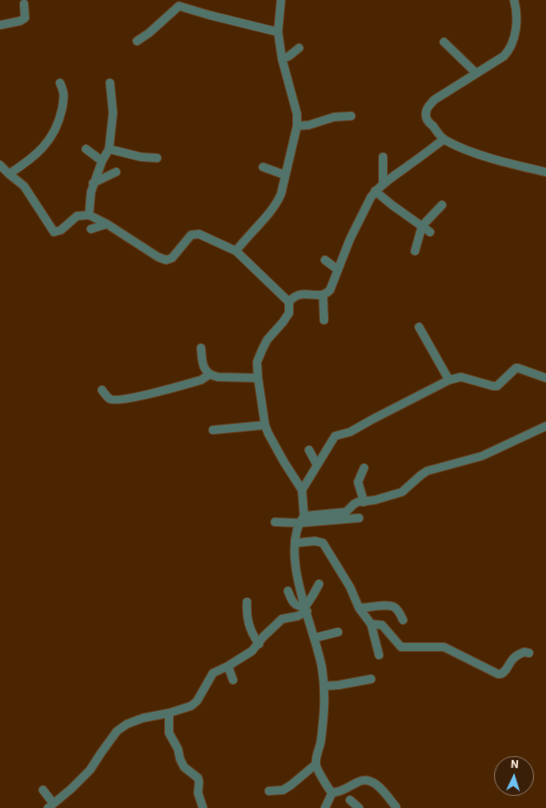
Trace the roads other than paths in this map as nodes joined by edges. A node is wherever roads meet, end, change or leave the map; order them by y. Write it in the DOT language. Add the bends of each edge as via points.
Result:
graph roads {
  1 [pos="282,0"];
  2 [pos="514,0"];
  3 [pos="24,4"];
  4 [pos="0,25"];
  5 [pos="278,32"];
  6 [pos="137,41"];
  7 [pos="444,42"];
  8 [pos="299,48"];
  9 [pos="282,59"];
  10 [pos="476,73"];
  11 [pos="60,83"];
  12 [pos="110,83"];
  13 [pos="351,116"];
  14 [pos="297,126"];
  15 [pos="444,139"];
  16 [pos="109,148"];
  17 [pos="86,149"];
  18 [pos="383,157"];
  19 [pos="157,158"];
  20 [pos="102,160"];
  21 [pos="0,164"];
  22 [pos="263,167"];
  23 [pos="116,172"];
  24 [pos="546,172"];
  25 [pos="9,174"];
  26 [pos="285,175"];
  27 [pos="94,183"];
  28 [pos="383,183"];
  29 [pos="375,191"];
  30 [pos="442,205"];
  31 [pos="89,215"];
  32 [pos="107,224"];
  33 [pos="422,226"];
  34 [pos="91,229"];
  35 [pos="430,232"];
  36 [pos="236,251"];
  37 [pos="415,251"];
  38 [pos="325,260"];
  39 [pos="338,270"];
  40 [pos="323,295"];
  41 [pos="289,302"];
  42 [pos="324,320"];
  43 [pos="419,328"];
  44 [pos="201,348"];
  45 [pos="210,374"];
  46 [pos="258,378"];
  47 [pos="546,378"];
  48 [pos="449,380"];
  49 [pos="102,390"];
  50 [pos="265,425"];
  51 [pos="546,426"];
  52 [pos="213,430"];
  53 [pos="309,450"];
  54 [pos="317,465"];
  55 [pos="364,468"];
  56 [pos="302,490"];
  57 [pos="364,502"];
  58 [pos="359,518"];
  59 [pos="302,520"];
  60 [pos="275,522"];
  61 [pos="295,543"];
  62 [pos="319,584"];
  63 [pos="288,591"];
  64 [pos="247,602"];
  65 [pos="359,608"];
  66 [pos="306,609"];
  67 [pos="403,620"];
  68 [pos="371,624"];
  69 [pos="338,632"];
  70 [pos="314,638"];
  71 [pos="259,644"];
  72 [pos="529,653"];
  73 [pos="379,655"];
  74 [pos="228,666"];
  75 [pos="371,679"];
  76 [pos="233,680"];
  77 [pos="325,686"];
  78 [pos="169,713"];
  79 [pos="316,764"];
  80 [pos="43,790"];
  81 [pos="269,791"];
  82 [pos="332,793"];
  83 [pos="346,795"];
  84 [pos="50,806"];
  85 [pos="396,807"];
  86 [pos="203,808"];
  87 [pos="325,808"];
  88 [pos="359,808"];
  1 -- 5 [label="street"];
  2 -- 10 [label="street" via="516,11 512,44 504,56"];
  3 -- 4 [label="street" via="25,18 20,22"];
  5 -- 6 [label="street" via="179,6 149,34"];
  5 -- 9 [label="street"];
  7 -- 10 [label="street"];
  8 -- 9 [label="street"];
  9 -- 14 [label="street" via="297,114"];
  10 -- 15 [label="street" via="442,95 425,112 429,122"];
  11 -- 25 [label="street" via="64,98 52,137"];
  12 -- 16 [label="street" via="113,114"];
  13 -- 14 [label="street" via="334,116 309,125"];
  14 -- 26 [label="street"];
  15 -- 24 [label="street" via="468,150"];
  15 -- 28 [label="street"];
  16 -- 19 [label="street" via="142,157"];
  16 -- 20 [label="street"];
  17 -- 20 [label="street"];
  18 -- 28 [label="street"];
  20 -- 27 [label="street"];
  21 -- 25 [label="street"];
  22 -- 26 [label="street"];
  23 -- 27 [label="street"];
  25 -- 31 [label="street" via="24,186 54,232 61,230 76,216"];
  26 -- 36 [label="street" via="278,203"];
  27 -- 31 [label="street" via="90,192"];
  28 -- 29 [label="street"];
  29 -- 33 [label="street"];
  29 -- 39 [label="street" via="350,239"];
  30 -- 33 [label="street"];
  31 -- 32 [label="street"];
  32 -- 34 [label="street"];
  32 -- 36 [label="street" via="166,260 172,258 194,234"];
  33 -- 35 [label="street"];
  33 -- 37 [label="street"];
  36 -- 41 [label="street"];
  38 -- 39 [label="street"];
  39 -- 40 [label="street" via="330,290"];
  40 -- 41 [label="street" via="296,295"];
  40 -- 42 [label="street"];
  41 -- 46 [label="street" via="288,313 267,340 257,362"];
  43 -- 48 [label="street"];
  44 -- 45 [label="street" via="204,367"];
  45 -- 46 [label="street" via="218,377"];
  45 -- 49 [label="street" via="201,380 129,398 109,399"];
  46 -- 50 [label="street"];
  47 -- 48 [label="street" via="516,368 497,386 461,377"];
  48 -- 54 [label="street" via="350,432 335,436"];
  50 -- 52 [label="street"];
  50 -- 56 [label="street" via="276,449"];
  51 -- 57 [label="street" via="482,456 427,471 402,492"];
  53 -- 54 [label="street"];
  54 -- 56 [label="street"];
  55 -- 57 [label="street" via="358,482"];
  56 -- 59 [label="street"];
  57 -- 59 [label="street" via="354,504 346,512"];
  58 -- 59 [label="street"];
  59 -- 60 [label="street"];
  59 -- 61 [label="street"];
  61 -- 65 [label="street" via="315,540 323,543 350,587"];
  61 -- 66 [label="street" via="296,564"];
  62 -- 66 [label="street"];
  63 -- 66 [label="street" via="292,602"];
  64 -- 71 [label="street" via="248,624"];
  65 -- 67 [label="street" via="394,607"];
  65 -- 68 [label="street"];
  66 -- 70 [label="street"];
  66 -- 71 [label="street" via="298,616 282,619 275,624"];
  68 -- 72 [label="street" via="382,625 401,647 444,647 498,674 504,673 518,654"];
  68 -- 73 [label="street"];
  69 -- 70 [label="street"];
  70 -- 77 [label="street"];
  71 -- 74 [label="street" via="246,656"];
  74 -- 76 [label="street"];
  74 -- 78 [label="street" via="213,673 197,701 191,706"];
  75 -- 77 [label="street"];
  77 -- 79 [label="street" via="324,715"];
  78 -- 84 [label="street" via="143,718 117,731 90,770"];
  78 -- 86 [label="street" via="169,733 184,767 198,778 198,793"];
  79 -- 81 [label="street" via="283,790"];
  79 -- 82 [label="street"];
  80 -- 84 [label="street"];
  82 -- 83 [label="street"];
  82 -- 87 [label="street"];
  83 -- 85 [label="street" via="360,781 369,780 374,782"];
  83 -- 88 [label="street"];
}
